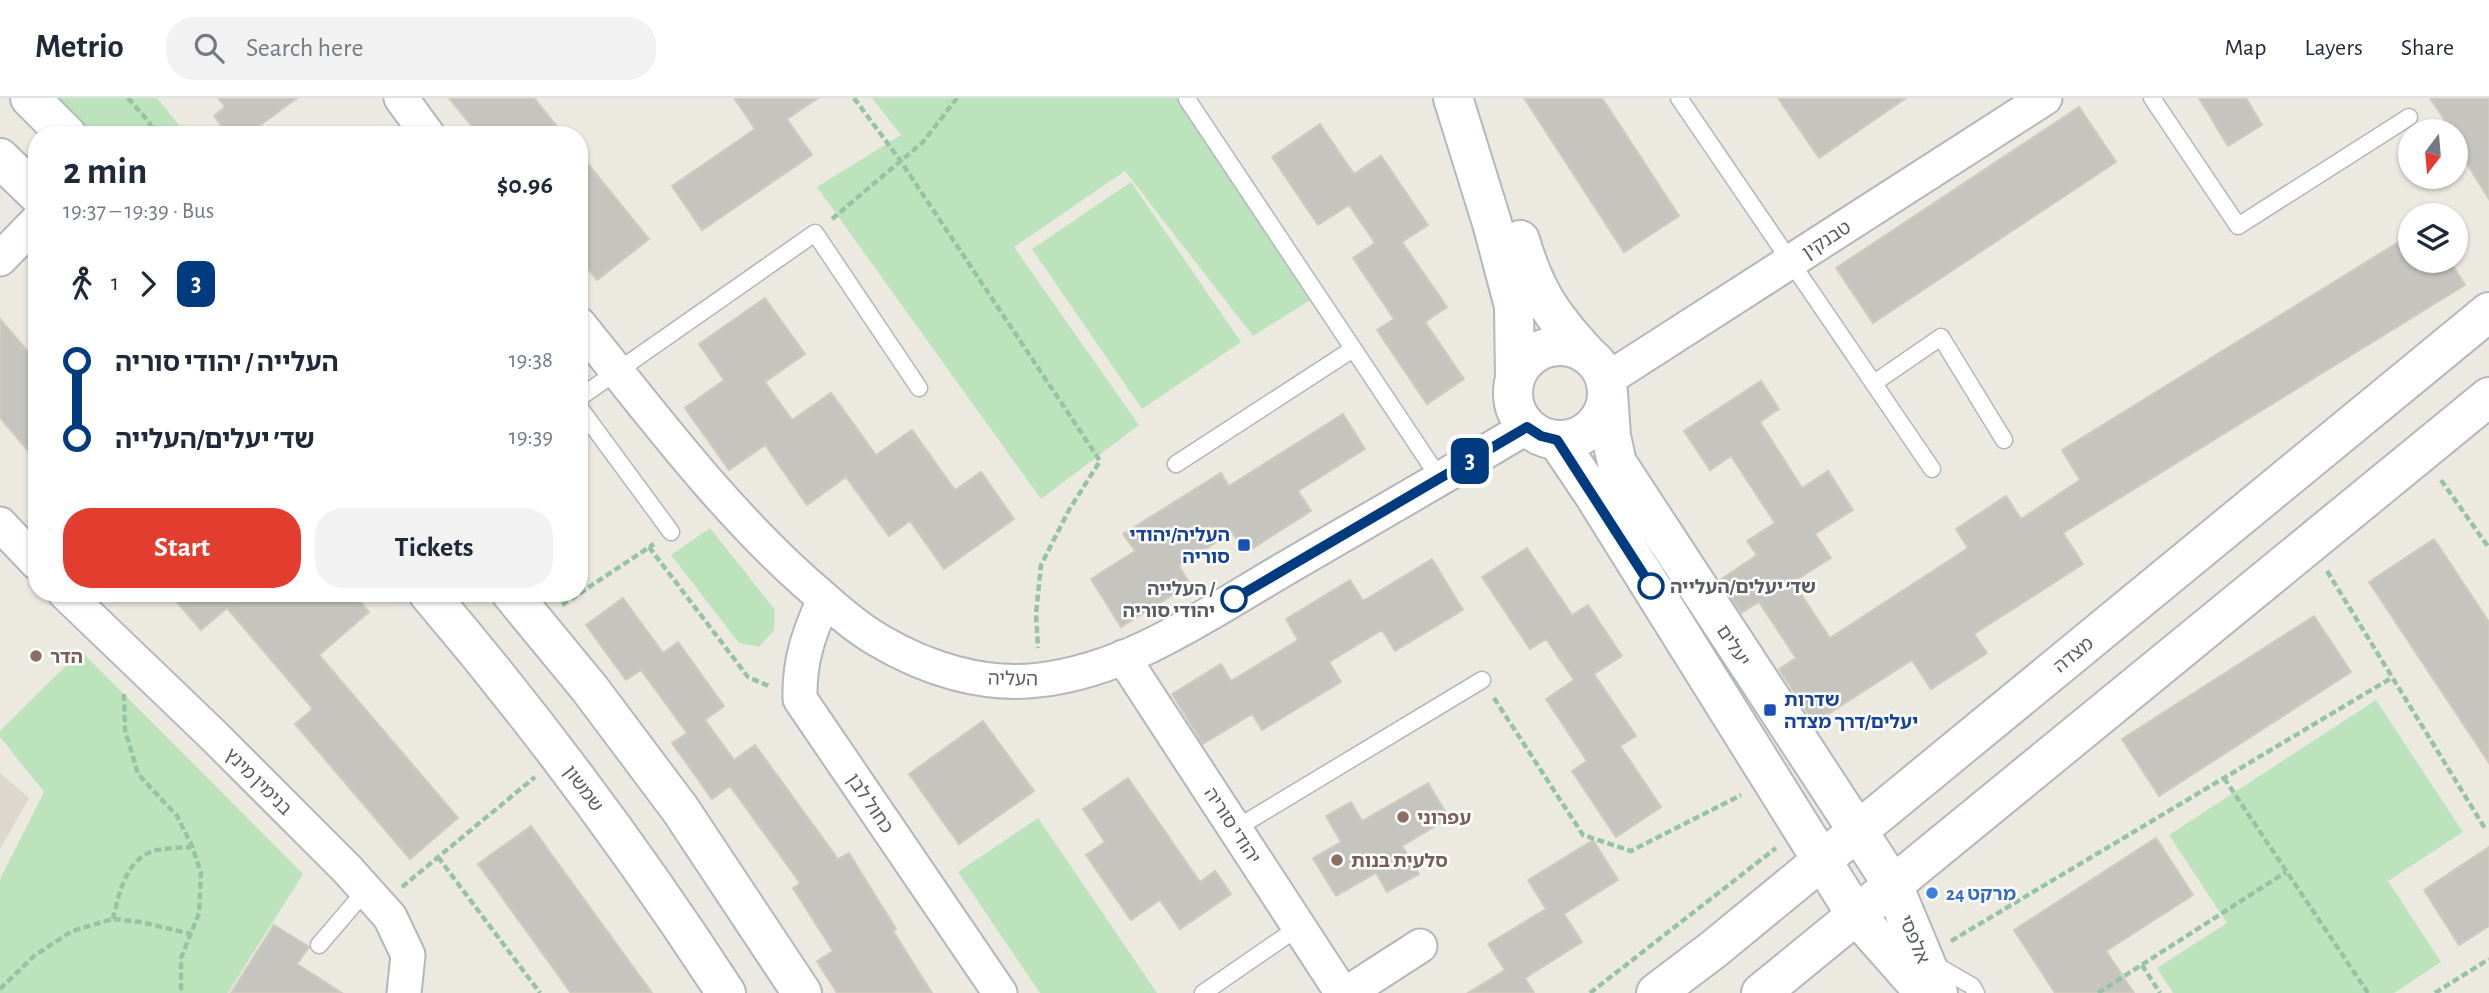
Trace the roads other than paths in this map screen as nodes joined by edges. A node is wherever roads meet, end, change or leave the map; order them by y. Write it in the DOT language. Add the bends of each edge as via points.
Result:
graph roads {
  1 [pos="30,98"];
  2 [pos="401,98"];
  3 [pos="1453,98"];
  4 [pos="1476,98"];
  5 [pos="1679,98"];
  6 [pos="2045,98"];
  7 [pos="2152,98"];
  8 [pos="1187,99"];
  9 [pos="2409,117"];
  10 [pos="58,126"];
  11 [pos="421,126"];
  12 [pos="0,158"];
  13 [pos="28,185"];
  14 [pos="28,229"];
  15 [pos="0,259"];
  16 [pos="1791,262"];
  17 [pos="2489,312"];
  18 [pos="588,335"];
  19 [pos="1353,349"];
  20 [pos="617,370"];
  21 [pos="1600,375"];
  22 [pos="1515,379"];
  23 [pos="1874,383"];
  24 [pos="919,388"];
  25 [pos="588,391"];
  26 [pos="2489,397"];
  27 [pos="588,419"];
  28 [pos="1542,433"];
  29 [pos="2004,440"];
  30 [pos="1176,464"];
  31 [pos="1932,469"];
  32 [pos="1440,479"];
  33 [pos="0,524"];
  34 [pos="671,532"];
  35 [pos="28,554"];
  36 [pos="824,599"];
  37 [pos="74,602"];
  38 [pos="435,602"];
  39 [pos="518,602"];
  40 [pos="1123,657"];
  41 [pos="1482,680"];
  42 [pos="1235,829"];
  43 [pos="1857,832"];
  44 [pos="1822,860"];
  45 [pos="1893,885"];
  46 [pos="373,898"];
  47 [pos="1856,915"];
  48 [pos="1299,927"];
  49 [pos="319,945"];
  50 [pos="1420,946"];
  51 [pos="1924,975"];
  52 [pos="404,993"];
  53 [pos="726,993"];
  54 [pos="802,993"];
  55 [pos="1000,993"];
  56 [pos="1203,993"];
  57 [pos="1345,993"];
  58 [pos="1656,993"];
  59 [pos="1761,993"];
  60 [pos="1938,993"];
  61 [pos="1976,993"];
  1 -- 10 [label="main road"];
  2 -- 11 [label="street"];
  3 -- 22 [label="main road" via="1514,306"];
  4 -- 21 [label="main road" via="1529,272 1542,299"];
  5 -- 16 [label="lane"];
  6 -- 16 [label="street, טבנקין"];
  7 -- 9 [label="lane" via="2238,226"];
  8 -- 19 [label="lane"];
  12 -- 13 [label="main road"];
  14 -- 15 [label="street"];
  16 -- 21 [label="street, טבנקין"];
  16 -- 23 [label="lane"];
  17 -- 43 [label="main road, מצדה"];
  18 -- 20 [label="street, העליה"];
  19 -- 30 [label="lane"];
  19 -- 32 [label="lane"];
  20 -- 24 [label="lane" via="815,233"];
  20 -- 25 [label="lane"];
  20 -- 36 [label="street, העליה" via="728,506"];
  21 -- 22 [label="main road" via="1572,347 1552,346 1534,353"];
  21 -- 28 [label="main road" via="1605,409 1597,423 1569,439"];
  21 -- 43 [label="main road, יעלים" via="1617,463"];
  22 -- 28 [label="main road" via="1518,413"];
  23 -- 29 [label="lane" via="1941,337"];
  23 -- 31 [label="lane"];
  26 -- 45 [label="main road"];
  27 -- 34 [label="lane"];
  28 -- 32 [label="street, העליה"];
  28 -- 44 [label="main road, יעלים" via="1588,486"];
  32 -- 40 [label="street, העליה" via="1166,639"];
  33 -- 35 [label="street"];
  36 -- 40 [label="street, העליה" via="876,639 952,673 1038,680 1100,667"];
  36 -- 55 [label="street, כחול לבן" via="806,641 800,699"];
  37 -- 46 [label="street, בנימין מינץ"];
  38 -- 53 [label="main road, שמשון" via="628,846"];
  39 -- 54 [label="main road" via="680,809"];
  40 -- 42 [label="street, יהודי סוריה"];
  41 -- 42 [label="lane"];
  42 -- 48 [label="street, יהודי סוריה"];
  43 -- 44 [label="main road, מצדה"];
  43 -- 45 [label="main road, יעלים"];
  44 -- 47 [label="main road, יעלים"];
  44 -- 58 [label="main road, מצדה"];
  45 -- 47 [label="main road"];
  45 -- 51 [label="main road, אלפסי"];
  46 -- 49 [label="lane"];
  46 -- 52 [label="street, בנימין מינץ" via="390,917 408,955"];
  47 -- 51 [label="main road, אלפסי"];
  47 -- 59 [label="main road"];
  48 -- 56 [label="lane"];
  48 -- 57 [label="street, יהודי סוריה"];
  50 -- 57 [label="street, יהודי סוריה"];
  51 -- 60 [label="main road, אלפסי"];
  51 -- 61 [label="lane" via="1972,986"];
}
